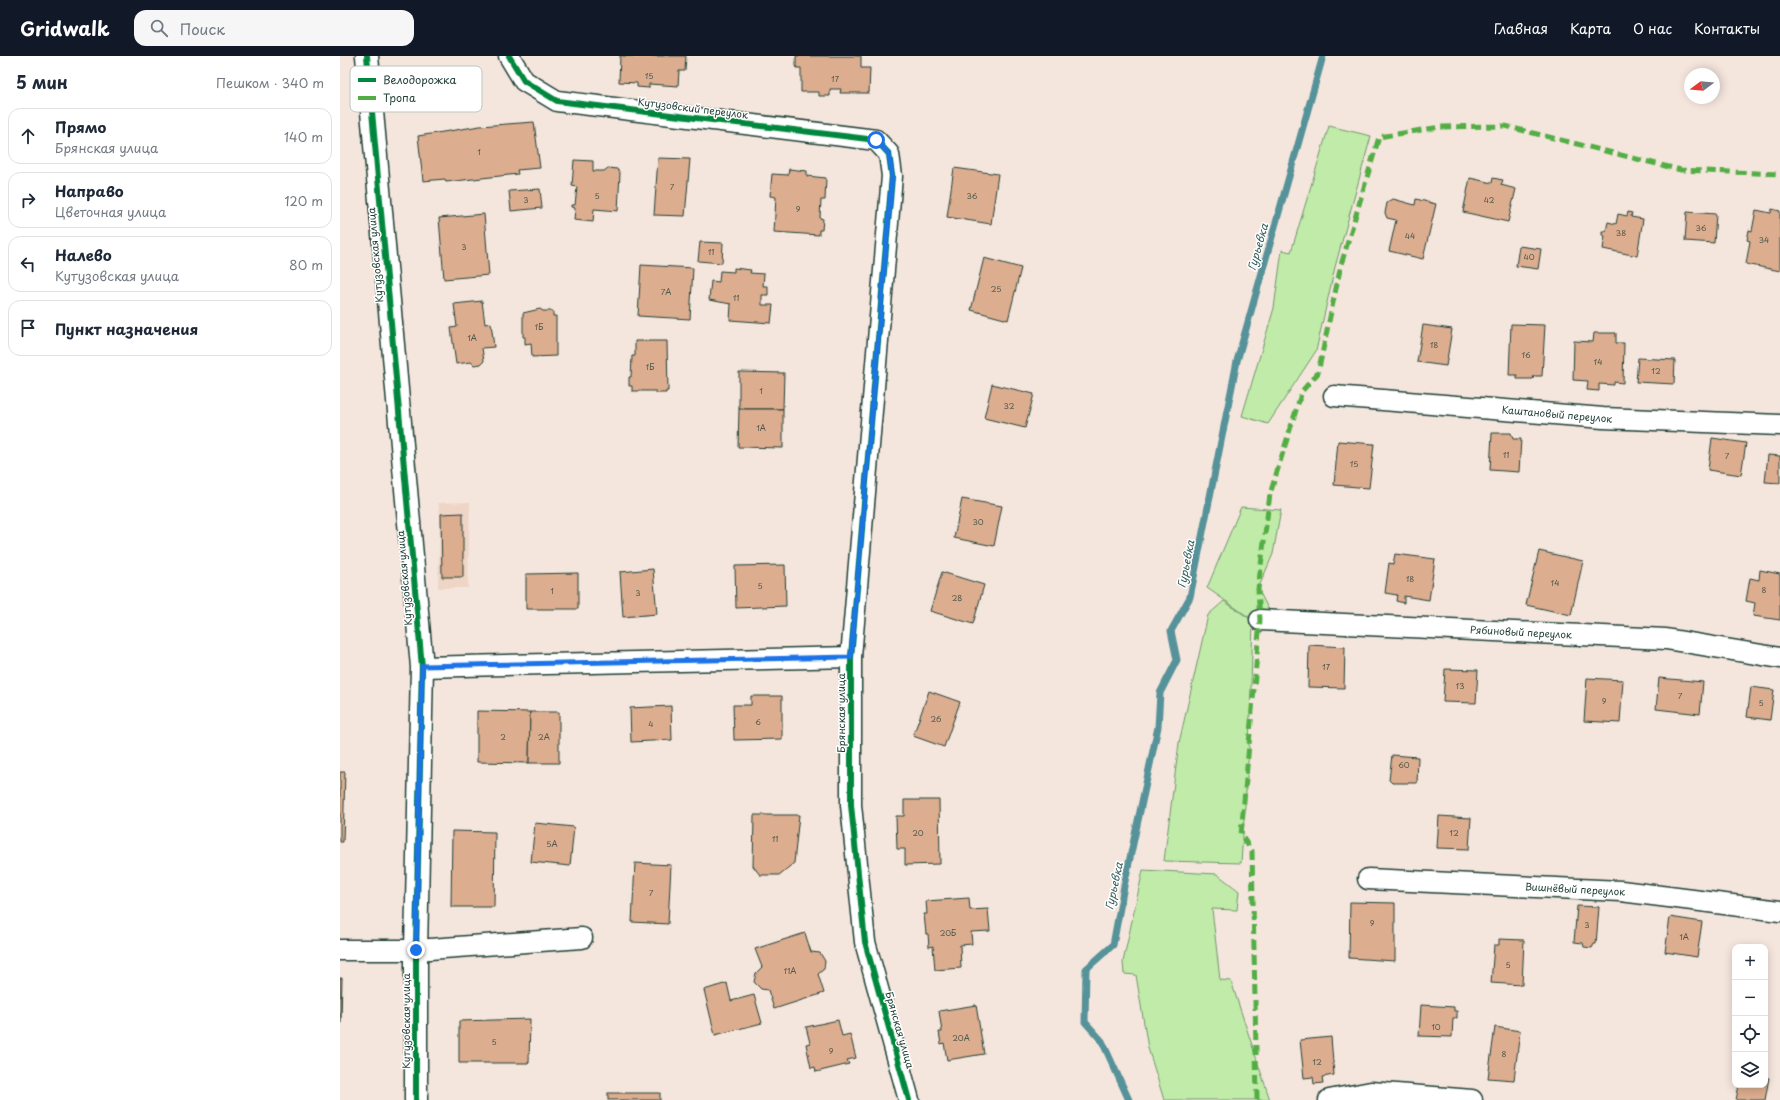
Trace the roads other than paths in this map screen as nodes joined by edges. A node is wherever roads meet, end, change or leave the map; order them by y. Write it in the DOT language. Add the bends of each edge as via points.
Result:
graph roads {
  1 [pos="367,56"];
  2 [pos="509,56"];
  3 [pos="368,66"];
  4 [pos="372,112"];
  5 [pos="889,154"];
  6 [pos="1334,396"];
  7 [pos="1780,425"];
  8 [pos="1260,620"];
  9 [pos="851,657"];
  10 [pos="1780,658"];
  11 [pos="422,666"];
  12 [pos="1368,878"];
  13 [pos="1780,911"];
  14 [pos="582,938"];
  15 [pos="340,950"];
  16 [pos="416,950"];
  17 [pos="416,1100"];
  18 [pos="909,1100"];
  19 [pos="1330,1100"];
  20 [pos="1472,1100"];
  1 -- 3 [label="street, Кутузовская улица"];
  2 -- 5 [label="street, Кутузовский переулок" via="524,81 557,101 876,140"];
  4 -- 11 [label="street, Кутузовская улица"];
  5 -- 9 [label="street, Брянская улица" via="892,176"];
  6 -- 7 [label="street, Каштановый переулок" via="1602,418"];
  8 -- 10 [label="street, Рябиновый переулок" via="1666,639"];
  9 -- 11 [label="street"];
  9 -- 18 [label="street, Брянская улица" via="851,805 865,942"];
  11 -- 16 [label="street, Кутузовская улица"];
  12 -- 13 [label="street, Вишнёвый переулок" via="1621,891"];
  14 -- 16 [label="street"];
  15 -- 16 [label="street"];
  16 -- 17 [label="street, Кутузовская улица"];
  19 -- 20 [label="street" via="1371,1092"];
}
